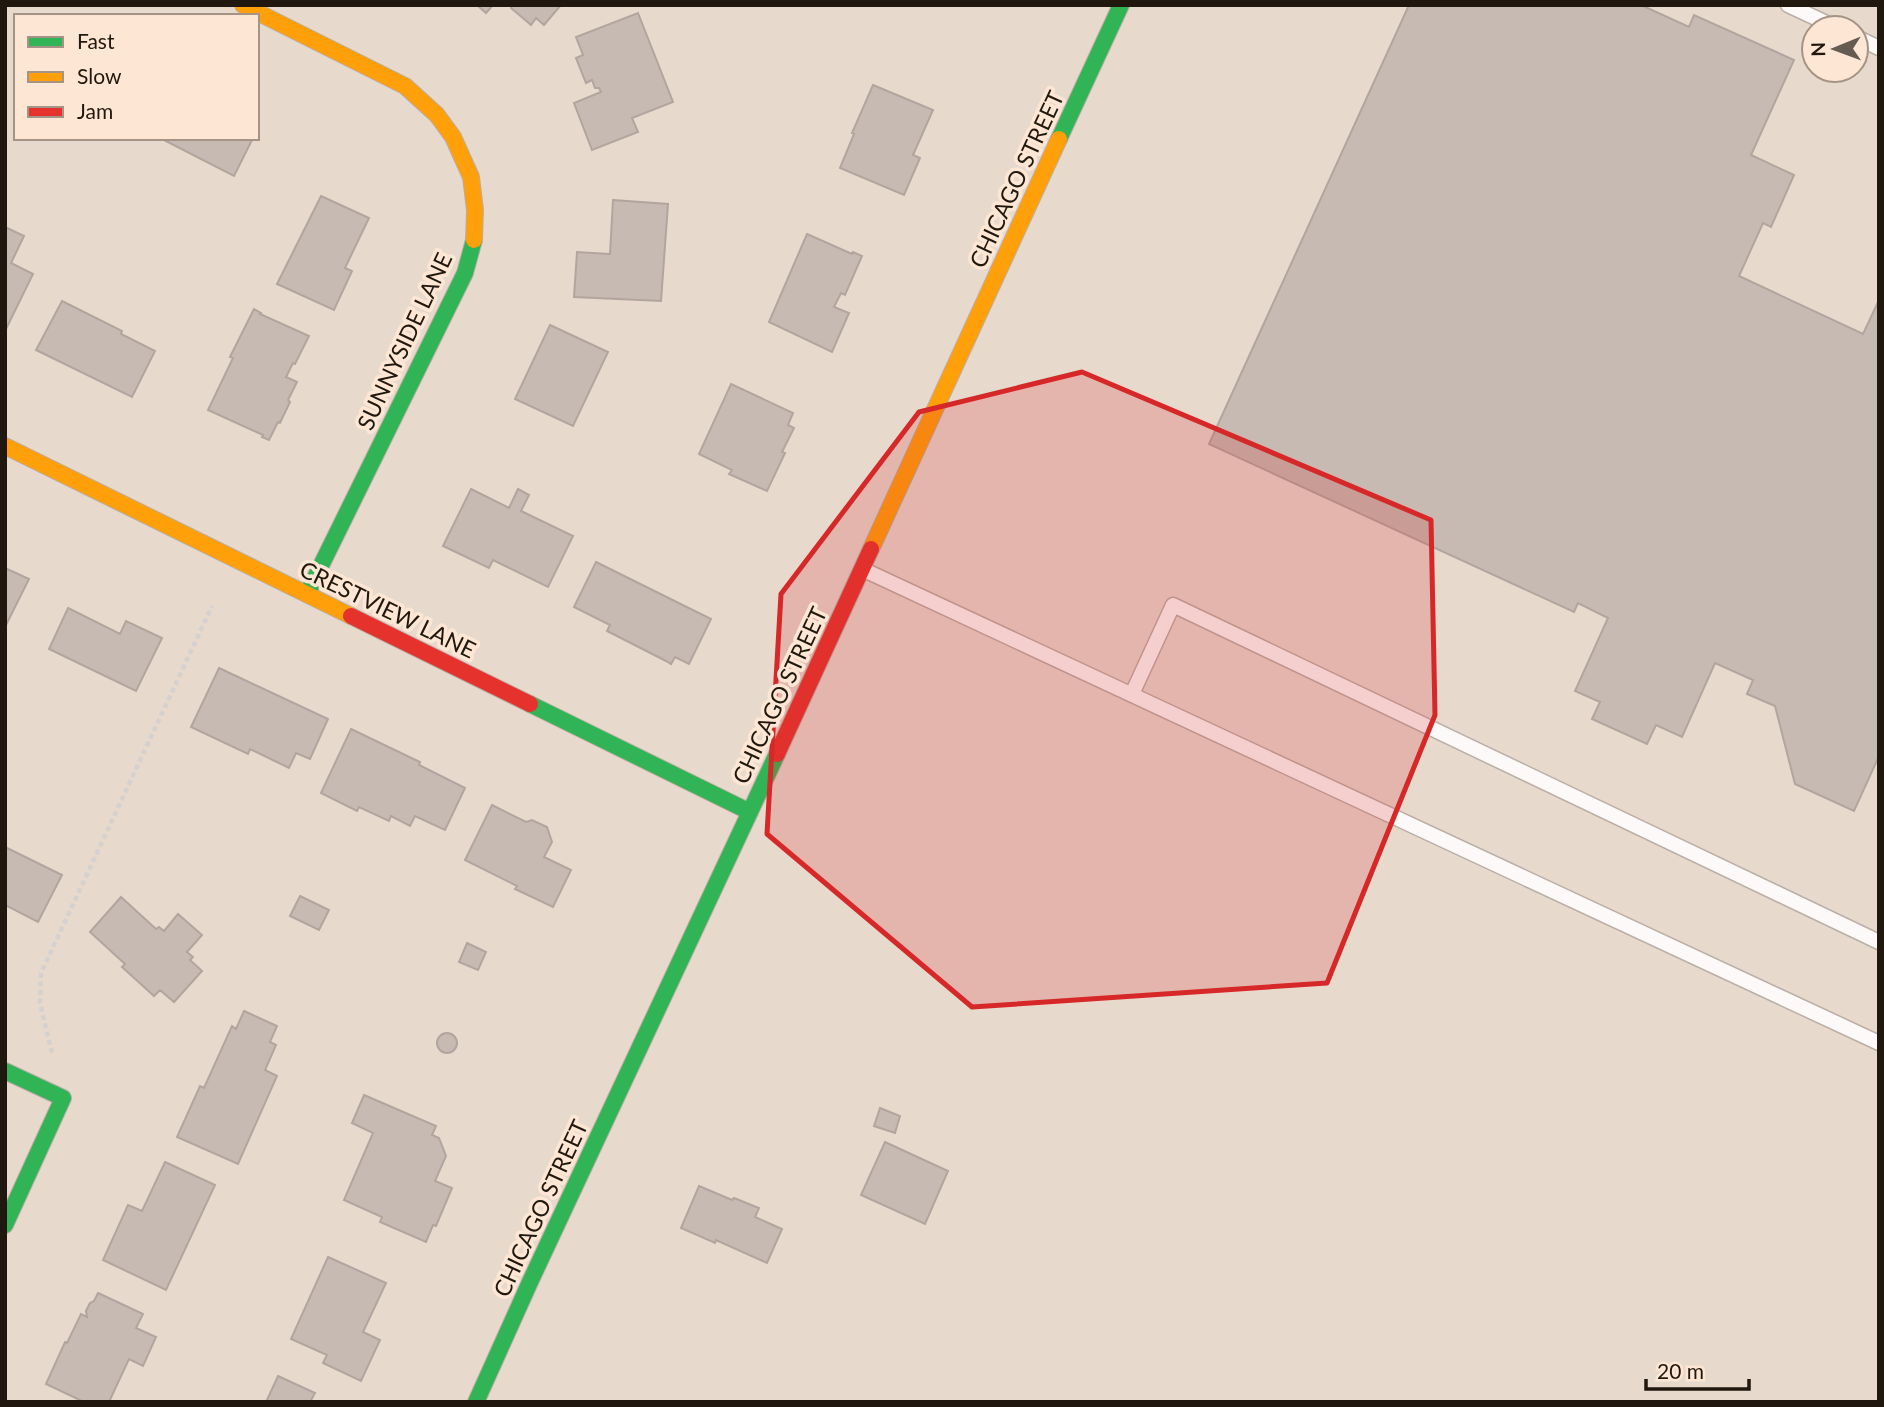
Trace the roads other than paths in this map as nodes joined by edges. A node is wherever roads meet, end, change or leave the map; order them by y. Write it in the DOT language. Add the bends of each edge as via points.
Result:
graph roads {
  1 [pos="243,5"];
  2 [pos="1121,5"];
  3 [pos="1788,5"];
  4 [pos="1807,14"];
  5 [pos="5,446"];
  6 [pos="862,569"];
  7 [pos="307,594"];
  8 [pos="1132,694"];
  9 [pos="750,812"];
  10 [pos="1879,942"];
  11 [pos="1879,1043"];
  12 [pos="5,1070"];
  13 [pos="5,1225"];
  14 [pos="476,1402"];
  1 -- 7 [label="street, SUNNYSIDE LANE" via="405,86 438,115 471,177 475,210 474,243 465,273"];
  2 -- 6 [label="street, CHICAGO STREET"];
  3 -- 4 [label="lane"];
  5 -- 7 [label="street, CRESTVIEW LANE"];
  6 -- 8 [label="lane"];
  6 -- 9 [label="street, CHICAGO STREET"];
  7 -- 9 [label="street, CRESTVIEW LANE"];
  8 -- 10 [label="lane" via="1173,605"];
  8 -- 11 [label="lane"];
  9 -- 14 [label="street, CHICAGO STREET"];
  12 -- 13 [label="street" via="63,1098"];
}
